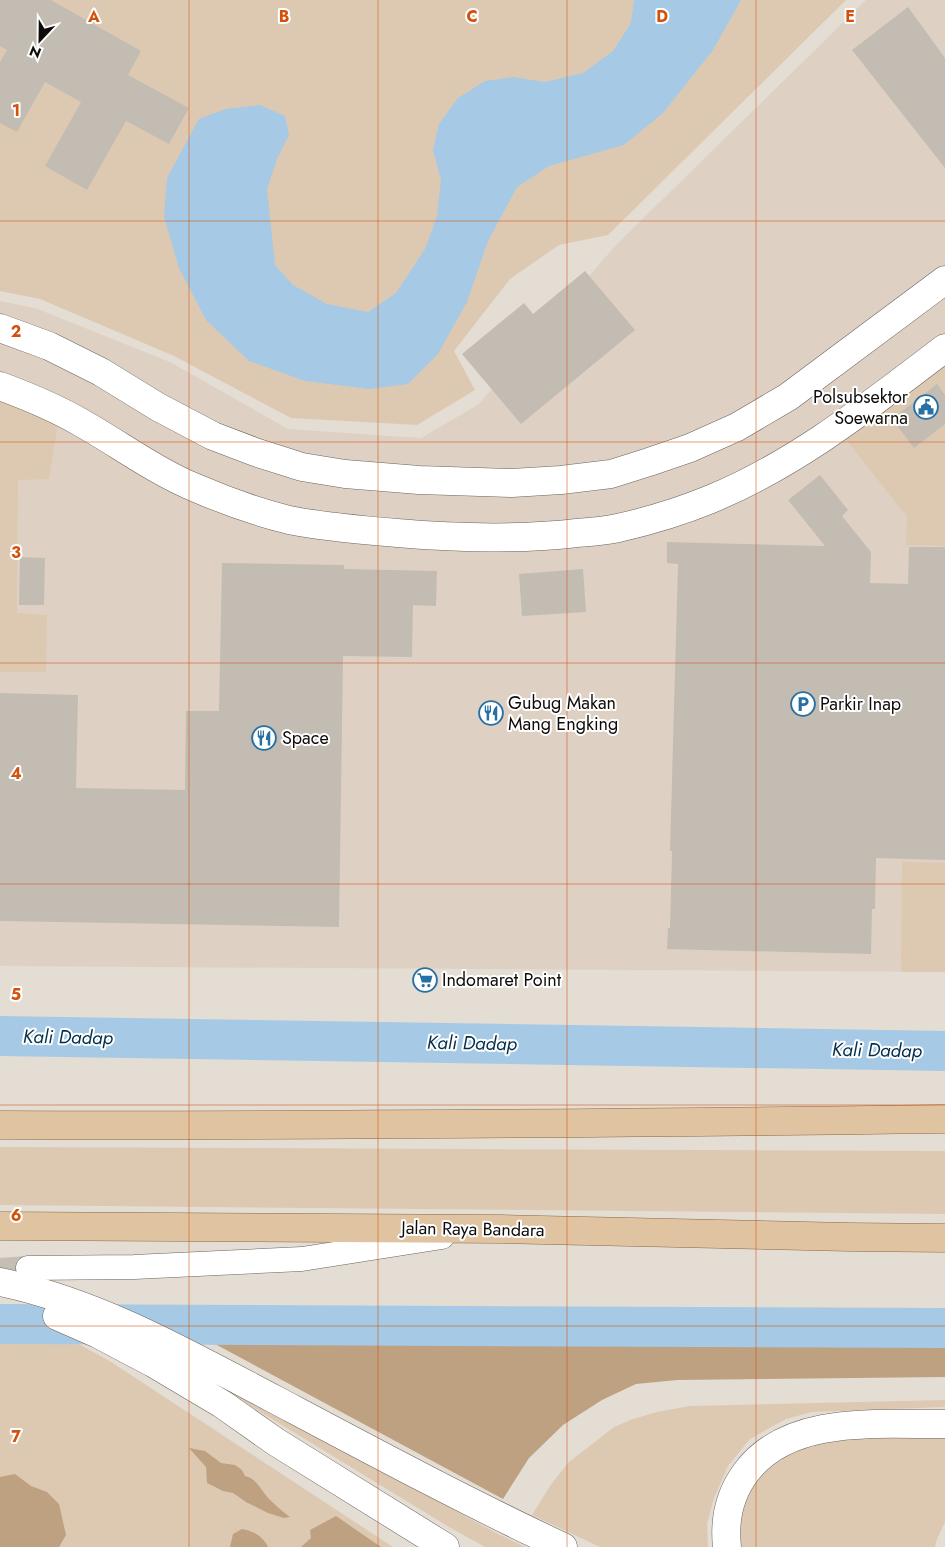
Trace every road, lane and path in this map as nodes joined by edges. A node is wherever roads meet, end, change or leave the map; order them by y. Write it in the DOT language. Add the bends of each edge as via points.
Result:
graph roads {
  1 [pos="945,280"];
  2 [pos="0,328"];
  3 [pos="945,348"];
  4 [pos="0,386"];
  5 [pos="945,1119"];
  6 [pos="0,1124"];
  7 [pos="0,1226"];
  8 [pos="501,1229"];
  9 [pos="945,1238"];
  10 [pos="28,1268"];
  11 [pos="0,1282"];
  12 [pos="0,1294"];
  13 [pos="945,1424"];
  14 [pos="445,1547"];
  15 [pos="563,1547"];
  16 [pos="727,1547"];
  1 -- 2 [label="street" via="788,397 729,430 690,448 610,474 512,483 345,474 255,452 213,436 102,372 49,346"];
  3 -- 4 [label="street" via="822,439 757,478 711,499 616,529 512,538 344,529 289,520 238,505 193,487 136,457 80,421 30,396"];
  5 -- 6 [label="main road" via="484,1125"];
  7 -- 8 [label="main road, Jalan Raya Bandara"];
  8 -- 9 [label="main road, Jalan Raya Bandara"];
  8 -- 10 [label="street" via="302,1259"];
  11 -- 15 [label="street" via="60,1298 166,1343 444,1489"];
  12 -- 14 [label="street" via="98,1334 153,1363"];
  13 -- 16 [label="street" via="837,1427 810,1431 766,1451 741,1478 733,1494 725,1531"];
}
